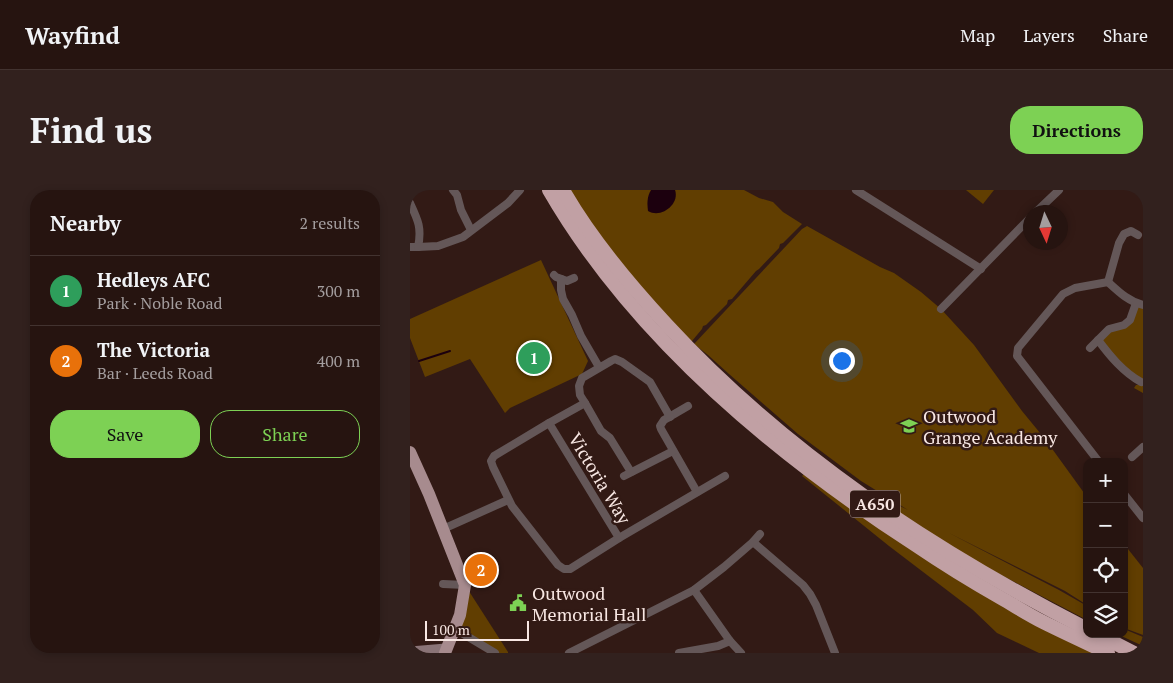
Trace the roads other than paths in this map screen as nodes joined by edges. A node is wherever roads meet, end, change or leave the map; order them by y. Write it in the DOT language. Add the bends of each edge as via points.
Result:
graph roads {
  1 [pos="453,190"];
  2 [pos="520,190"];
  3 [pos="549,190"];
  4 [pos="563,190"];
  5 [pos="856,190"];
  6 [pos="1059,190"];
  7 [pos="410,203"];
  8 [pos="1043,205"];
  9 [pos="1023,225"];
  10 [pos="471,230"];
  11 [pos="1138,235"];
  12 [pos="414,247"];
  13 [pos="981,269"];
  14 [pos="574,278"];
  15 [pos="1108,282"];
  16 [pos="1139,304"];
  17 [pos="941,309"];
  18 [pos="1098,340"];
  19 [pos="1090,348"];
  20 [pos="599,367"];
  21 [pos="1141,382"];
  22 [pos="585,403"];
  23 [pos="688,406"];
  24 [pos="670,417"];
  25 [pos="549,424"];
  26 [pos="1143,447"];
  27 [pos="673,451"];
  28 [pos="410,452"];
  29 [pos="1132,457"];
  30 [pos="1097,458"];
  31 [pos="725,476"];
  32 [pos="697,492"];
  33 [pos="1128,499"];
  34 [pos="508,500"];
  35 [pos="1143,518"];
  36 [pos="443,529"];
  37 [pos="760,534"];
  38 [pos="619,538"];
  39 [pos="753,542"];
  40 [pos="443,584"];
  41 [pos="464,585"];
  42 [pos="694,590"];
  43 [pos="1083,627"];
  44 [pos="455,629"];
  45 [pos="1105,638"];
  46 [pos="730,641"];
  47 [pos="446,651"];
  48 [pos="410,652"];
  49 [pos="495,653"];
  50 [pos="569,653"];
  51 [pos="679,653"];
  52 [pos="741,653"];
  53 [pos="835,653"];
  54 [pos="1108,653"];
  55 [pos="1134,653"];
  1 -- 10 [label="street"];
  2 -- 10 [label="street"];
  3 -- 54 [label="highway, A650" via="580,241 630,304 677,356 770,440 877,520 949,568 1042,622"];
  4 -- 43 [label="highway, A650" via="640,296 687,347 778,430 883,510 950,554"];
  5 -- 13 [label="street"];
  6 -- 8 [label="street"];
  7 -- 12 [label="street" via="420,228"];
  9 -- 13 [label="street"];
  10 -- 12 [label="street" via="463,237 438,246"];
  11 -- 15 [label="street" via="1131,231 1124,234"];
  13 -- 17 [label="street"];
  14 -- 20 [label="street" via="567,281 558,277 563,299"];
  15 -- 16 [label="street" via="1125,298"];
  15 -- 30 [label="street" via="1075,288 1063,294 1018,348 1017,356"];
  16 -- 18 [label="street" via="1130,320 1109,330"];
  18 -- 19 [label="street"];
  18 -- 21 [label="street" via="1117,363"];
  20 -- 22 [label="street" via="582,378 580,395"];
  20 -- 24 [label="street" via="615,359 640,374 650,382"];
  22 -- 25 [label="street"];
  22 -- 27 [label="street" via="601,431 610,438 627,474"];
  23 -- 24 [label="street"];
  24 -- 27 [label="street" via="660,426"];
  25 -- 34 [label="street, Victoria Way" via="494,456 493,467"];
  25 -- 38 [label="street, Victoria Way"];
  26 -- 29 [label="street"];
  27 -- 32 [label="street"];
  28 -- 36 [label="main road"];
  31 -- 32 [label="street"];
  32 -- 38 [label="street"];
  33 -- 35 [label="street"];
  34 -- 36 [label="street"];
  34 -- 38 [label="street, Victoria Way" via="564,569 570,569"];
  36 -- 41 [label="main road"];
  37 -- 39 [label="street"];
  39 -- 42 [label="street"];
  39 -- 53 [label="street" via="810,594"];
  40 -- 41 [label="street"];
  41 -- 44 [label="main road" via="462,609"];
  42 -- 46 [label="street"];
  42 -- 50 [label="street"];
  44 -- 47 [label="main road"];
  44 -- 49 [label="street"];
  45 -- 55 [label="highway"];
  46 -- 51 [label="street"];
  46 -- 52 [label="street"];
  47 -- 48 [label="street"];
}
